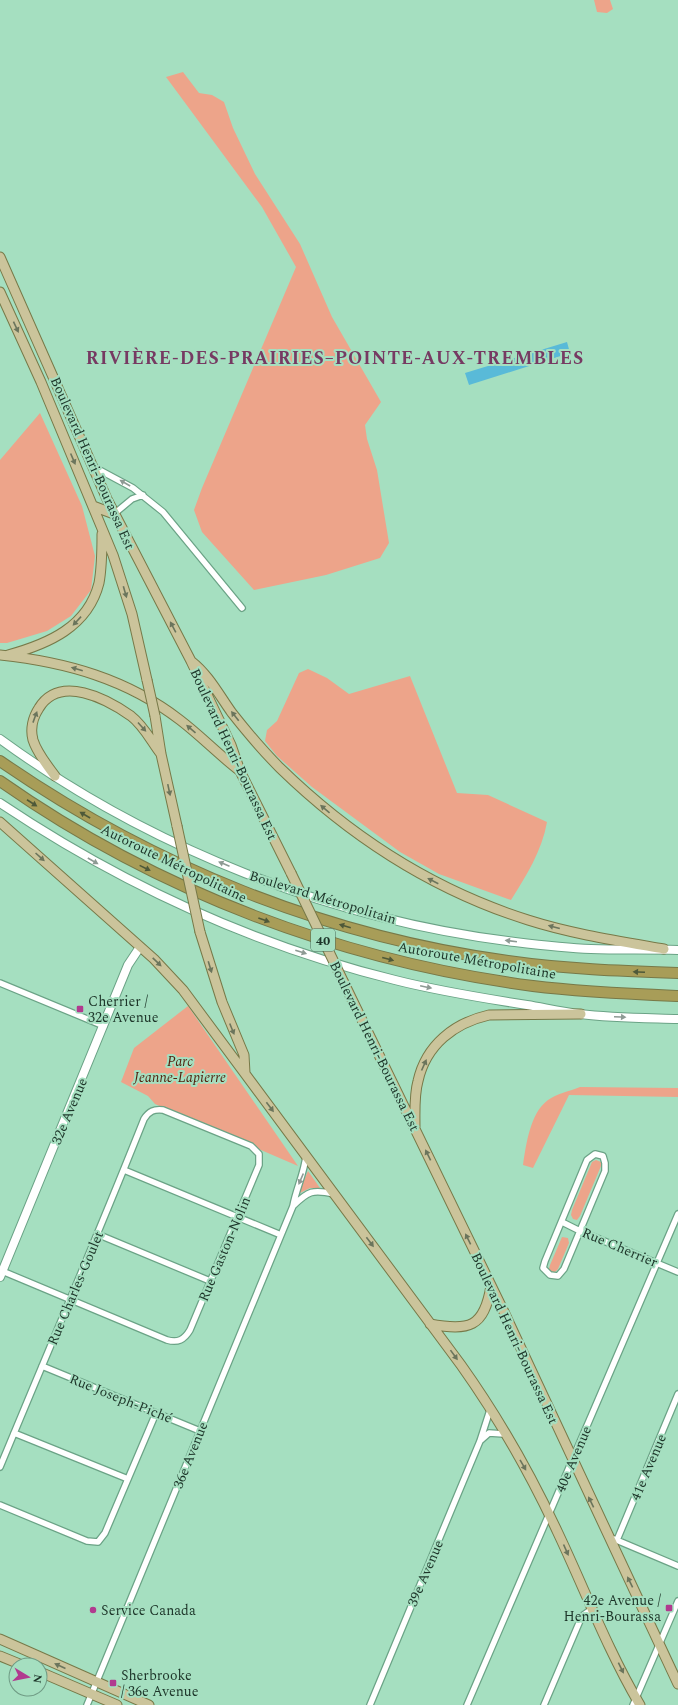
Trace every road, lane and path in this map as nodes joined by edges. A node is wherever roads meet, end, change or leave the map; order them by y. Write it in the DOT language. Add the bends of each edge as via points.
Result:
graph roads {
  1 [pos="0,257"];
  2 [pos="0,292"];
  3 [pos="92,465"];
  4 [pos="143,495"];
  5 [pos="93,506"];
  6 [pos="114,514"];
  7 [pos="102,531"];
  8 [pos="242,608"];
  9 [pos="2,655"];
  10 [pos="191,661"];
  11 [pos="0,739"];
  12 [pos="161,754"];
  13 [pos="0,762"];
  14 [pos="240,771"];
  15 [pos="55,776"];
  16 [pos="0,781"];
  17 [pos="0,803"];
  18 [pos="0,822"];
  19 [pos="140,947"];
  20 [pos="664,949"];
  21 [pos="678,950"];
  22 [pos="678,973"];
  23 [pos="0,983"];
  24 [pos="678,996"];
  25 [pos="581,1014"];
  26 [pos="678,1019"];
  27 [pos="104,1026"];
  28 [pos="245,1073"];
  29 [pos="415,1128"];
  30 [pos="259,1154"];
  31 [pos="306,1156"];
  32 [pos="124,1170"];
  33 [pos="334,1194"];
  34 [pos="293,1206"];
  35 [pos="678,1214"];
  36 [pos="237,1217"];
  37 [pos="562,1222"];
  38 [pos="580,1231"];
  39 [pos="97,1234"];
  40 [pos="280,1234"];
  41 [pos="657,1263"];
  42 [pos="678,1272"];
  43 [pos="1,1274"];
  44 [pos="210,1281"];
  45 [pos="491,1286"];
  46 [pos="70,1298"];
  47 [pos="430,1324"];
  48 [pos="42,1366"];
  49 [pos="678,1394"];
  50 [pos="490,1410"];
  51 [pos="156,1413"];
  52 [pos="200,1431"];
  53 [pos="14,1433"];
  54 [pos="504,1434"];
  55 [pos="480,1441"];
  56 [pos="572,1461"];
  57 [pos="0,1467"];
  58 [pos="128,1479"];
  59 [pos="0,1506"];
  60 [pos="549,1515"];
  61 [pos="613,1538"];
  62 [pos="678,1566"];
  63 [pos="678,1601"];
  64 [pos="592,1610"];
  65 [pos="0,1639"];
  66 [pos="660,1642"];
  67 [pos="48,1675"];
  68 [pos="96,1681"];
  69 [pos="678,1684"];
  70 [pos="91,1694"];
  71 [pos="637,1703"];
  72 [pos="87,1705"];
  73 [pos="116,1705"];
  74 [pos="149,1705"];
  75 [pos="370,1705"];
  76 [pos="467,1705"];
  77 [pos="544,1705"];
  1 -- 3 [label="main road, Boulevard Henri-Bourassa Est"];
  2 -- 5 [label="main road, Boulevard Henri-Bourassa Est, one-way" via="37,372"];
  4 -- 3 [label="street, one-way"];
  3 -- 6 [label="main road, Boulevard Henri-Bourassa Est"];
  4 -- 6 [label="street" via="132,499"];
  4 -- 8 [label="street" via="171,520"];
  5 -- 6 [label="main road"];
  5 -- 7 [label="main road, Boulevard Henri-Bourassa Est"];
  10 -- 6 [label="main road, Boulevard Henri-Bourassa Est, one-way"];
  7 -- 9 [label="main road, one-way" via="99,582 82,616 66,631 38,647"];
  7 -- 12 [label="main road, Boulevard Henri-Bourassa Est, one-way, bridge" via="123,586 147,680"];
  14 -- 9 [label="main road, one-way" via="219,756 177,717 144,695 69,666"];
  10 -- 14 [label="main road, Boulevard Henri-Bourassa Est" via="231,745"];
  20 -- 10 [label="main road, one-way" via="584,935 520,918 463,896 398,862 353,832 296,784 232,712 204,671"];
  11 -- 15 [label="main road, Boulevard Métropolitain"];
  15 -- 12 [label="main road, one-way" via="35,745 32,728 34,716 40,706 49,698 64,691 86,693 126,714 144,729"];
  12 -- 28 [label="main road, Boulevard Henri-Bourassa Est, one-way, bridge" via="200,932 220,996 244,1055"];
  22 -- 13 [label="highway, Autoroute Métropolitaine / 40, one-way" via="508,961 431,948 326,921 231,887 136,844"];
  14 -- 29 [label="main road, Boulevard Henri-Bourassa Est, bridge"];
  20 -- 15 [label="main road, Boulevard Métropolitain, one-way" via="591,949 514,942 429,927 355,909 268,882 200,854 120,814"];
  16 -- 24 [label="highway, Autoroute Métropolitaine / 40, one-way" via="74,829 156,873 243,912 327,942 410,964 505,982 588,991"];
  17 -- 25 [label="main road, one-way" via="71,848 115,872 189,909 262,939 394,980"];
  18 -- 19 [label="main road, one-way"];
  19 -- 27 [label="main road, 32e Avenue" via="130,962"];
  19 -- 28 [label="main road, one-way" via="190,998"];
  20 -- 21 [label="main road, Boulevard Métropolitain"];
  23 -- 27 [label="street"];
  25 -- 26 [label="main road, one-way"];
  29 -- 25 [label="main road, one-way" via="417,1086 422,1068 434,1046 455,1028 489,1015"];
  27 -- 43 [label="main road, 32e Avenue"];
  28 -- 31 [label="main road, one-way"];
  45 -- 29 [label="main road, Boulevard Henri-Bourassa Est, one-way"];
  30 -- 32 [label="street, Rue Charles-Goulet" via="251,1146 163,1110 151,1111 144,1119"];
  30 -- 36 [label="street, Rue Gaston-Nolin" via="259,1165"];
  31 -- 33 [label="main road"];
  31 -- 34 [label="street, 36e Avenue, one-way" via="305,1168 295,1192"];
  32 -- 36 [label="street"];
  32 -- 39 [label="street, Rue Charles-Goulet"];
  33 -- 34 [label="street, 36e Avenue" via="311,1192"];
  33 -- 47 [label="main road, one-way"];
  34 -- 40 [label="street, 36e Avenue"];
  35 -- 41 [label="street, 40e Avenue"];
  36 -- 40 [label="street"];
  36 -- 44 [label="street, Rue Gaston-Nolin"];
  37 -- 38 [label="street, Rue Cherrier"];
  37 -- 38 [label="street" via="543,1268 550,1275 558,1276 564,1269"];
  37 -- 38 [label="street" via="587,1160 595,1154 603,1156 606,1163 605,1171"];
  38 -- 41 [label="street, Rue Cherrier"];
  39 -- 44 [label="street"];
  39 -- 46 [label="street, Rue Charles-Goulet"];
  40 -- 52 [label="street, 36e Avenue"];
  41 -- 42 [label="street, Rue Cherrier"];
  41 -- 56 [label="street, 40e Avenue"];
  43 -- 46 [label="street"];
  44 -- 46 [label="street, Rue Gaston-Nolin" via="190,1330 181,1340 174,1342"];
  45 -- 47 [label="main road" via="486,1308 475,1322 458,1328"];
  45 -- 56 [label="main road, Boulevard Henri-Bourassa Est"];
  46 -- 48 [label="street, Rue Charles-Goulet"];
  47 -- 50 [label="main road, one-way" via="472,1380"];
  48 -- 51 [label="street, Rue Joseph-Piché"];
  48 -- 53 [label="street, Rue Charles-Goulet"];
  49 -- 61 [label="street, 41e Avenue"];
  50 -- 54 [label="main road"];
  50 -- 55 [label="street, 39e Avenue"];
  51 -- 52 [label="street, Rue Joseph-Piché"];
  51 -- 58 [label="street"];
  52 -- 68 [label="street, 36e Avenue"];
  53 -- 57 [label="street, Rue Charles-Goulet"];
  53 -- 58 [label="street"];
  54 -- 55 [label="street" via="489,1433"];
  54 -- 60 [label="main road, one-way"];
  55 -- 75 [label="street, 39e Avenue"];
  56 -- 60 [label="street, 40e Avenue"];
  61 -- 56 [label="main road, Boulevard Henri-Bourassa Est, one-way"];
  58 -- 59 [label="street" via="105,1533 98,1542 87,1541"];
  60 -- 64 [label="main road, one-way"];
  60 -- 76 [label="street, 40e Avenue"];
  61 -- 62 [label="street"];
  66 -- 61 [label="main road, Boulevard Henri-Bourassa Est, one-way"];
  63 -- 66 [label="street"];
  64 -- 71 [label="main road, one-way"];
  64 -- 77 [label="street" via="582,1616"];
  68 -- 65 [label="main road, one-way"];
  66 -- 69 [label="main road, Boulevard Henri-Bourassa Est"];
  66 -- 71 [label="street"];
  67 -- 70 [label="main road"];
  68 -- 70 [label="street, 36e Avenue"];
  68 -- 74 [label="main road"];
  70 -- 72 [label="street, 36e Avenue"];
  70 -- 73 [label="main road"];
}
